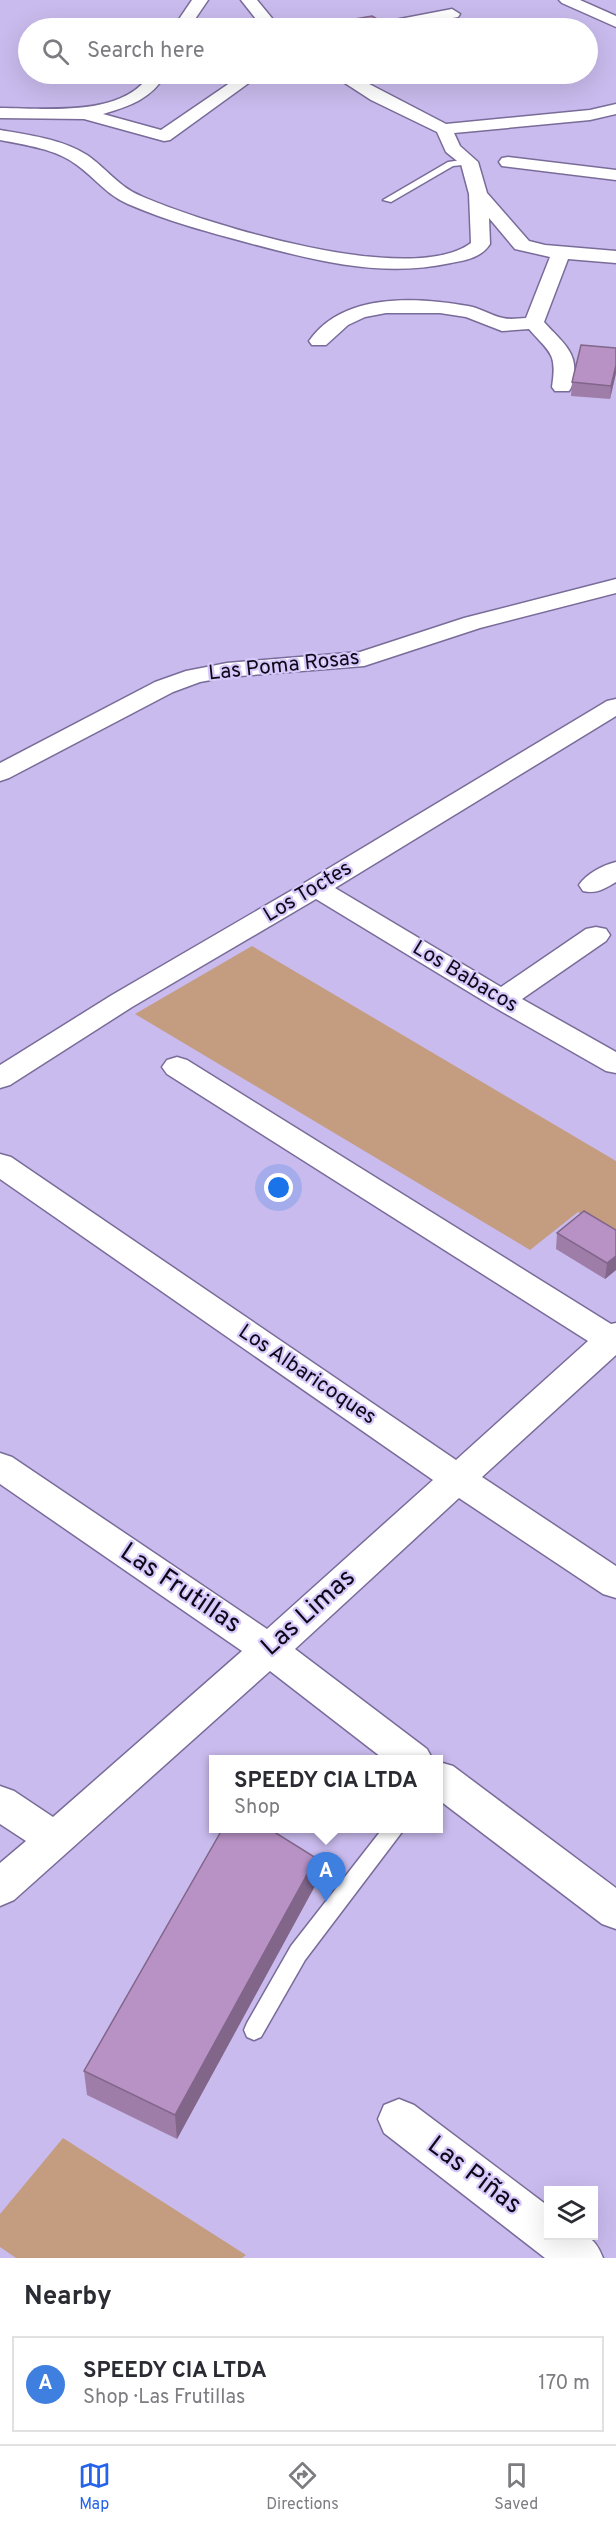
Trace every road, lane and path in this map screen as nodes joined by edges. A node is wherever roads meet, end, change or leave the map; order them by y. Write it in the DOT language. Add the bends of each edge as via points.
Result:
graph roads {
  1 [pos="200,0"];
  2 [pos="249,0"];
  3 [pos="567,0"];
  4 [pos="452,14"];
  5 [pos="188,18"];
  6 [pos="261,18"];
  7 [pos="431,18"];
  8 [pos="616,22"];
  9 [pos="154,84"];
  10 [pos="239,84"];
  11 [pos="356,84"];
  12 [pos="616,109"];
  13 [pos="0,113"];
  14 [pos="85,114"];
  15 [pos="444,129"];
  16 [pos="0,135"];
  17 [pos="469,162"];
  18 [pos="508,162"];
  19 [pos="616,175"];
  20 [pos="478,194"];
  21 [pos="388,200"];
  22 [pos="561,253"];
  23 [pos="616,257"];
  24 [pos="534,323"];
  25 [pos="319,341"];
  26 [pos="562,387"];
  27 [pos="616,586"];
  28 [pos="616,706"];
  29 [pos="591,720"];
  30 [pos="616,734"];
  31 [pos="0,773"];
  32 [pos="616,870"];
  33 [pos="592,885"];
  34 [pos="316,888"];
  35 [pos="596,935"];
  36 [pos="502,1000"];
  37 [pos="616,1064"];
  38 [pos="177,1067"];
  39 [pos="0,1078"];
  40 [pos="0,1164"];
  41 [pos="614,1339"];
  42 [pos="0,1466"];
  43 [pos="456,1478"];
  44 [pos="616,1584"];
  45 [pos="268,1650"];
  46 [pos="407,1755"];
  47 [pos="443,1782"];
  48 [pos="0,1803"];
  49 [pos="391,1833"];
  50 [pos="54,1838"];
  51 [pos="0,1888"];
  52 [pos="616,1911"];
  53 [pos="254,2030"];
  54 [pos="399,2119"];
  55 [pos="544,2229"];
  56 [pos="558,2240"];
  57 [pos="581,2258"];
  1 -- 5 [label="street"];
  2 -- 6 [label="street"];
  3 -- 8 [label="street"];
  4 -- 7 [label="street"];
  9 -- 14 [label="street" via="134,97"];
  10 -- 14 [label="street" via="164,136"];
  11 -- 15 [label="street"];
  12 -- 15 [label="street"];
  13 -- 14 [label="street"];
  15 -- 17 [label="street" via="452,148"];
  16 -- 20 [label="street" via="81,158 115,191 135,200 213,228 339,260 422,265 469,253 481,244"];
  17 -- 20 [label="street"];
  17 -- 21 [label="lane" via="451,164"];
  18 -- 19 [label="street"];
  20 -- 22 [label="street" via="522,245"];
  22 -- 23 [label="street"];
  22 -- 24 [label="street"];
  24 -- 25 [label="street" via="502,325 471,312 411,305 386,307 341,321"];
  24 -- 26 [label="street" via="563,355"];
  27 -- 31 [label="street, Las Poma Rosas" via="472,623 364,659 195,676 164,687"];
  28 -- 29 [label="street, Los Toctes"];
  29 -- 30 [label="street"];
  29 -- 34 [label="street, Los Toctes"];
  32 -- 33 [label="street"];
  34 -- 36 [label="street, Los Babacos"];
  34 -- 39 [label="street, Los Toctes" via="122,1001"];
  35 -- 36 [label="street"];
  36 -- 37 [label="street, Los Babacos"];
  38 -- 41 [label="street"];
  40 -- 43 [label="street, Los Albaricoques"];
  41 -- 43 [label="street, Las Limas"];
  42 -- 45 [label="street, Las Frutillas"];
  43 -- 44 [label="street, Los Albaricoques"];
  43 -- 45 [label="street, Las Limas"];
  45 -- 46 [label="street, Las Frutillas"];
  45 -- 50 [label="street, Las Limas"];
  47 -- 52 [label="street"];
  48 -- 50 [label="street"];
  49 -- 53 [label="lane" via="298,1953"];
  50 -- 51 [label="street, Las Limas"];
  54 -- 55 [label="street, Las Piñas"];
  56 -- 57 [label="street, Las Piñas"];
}
